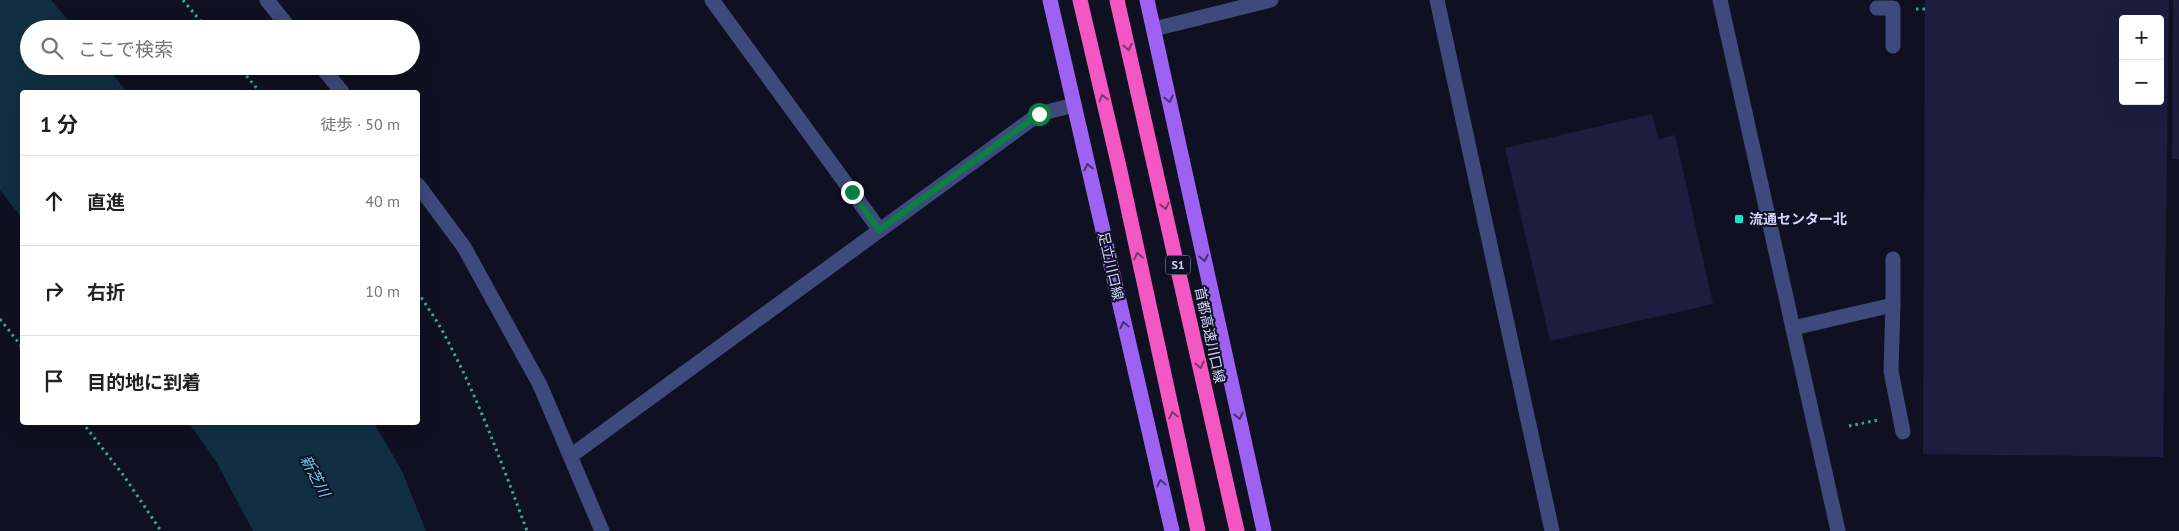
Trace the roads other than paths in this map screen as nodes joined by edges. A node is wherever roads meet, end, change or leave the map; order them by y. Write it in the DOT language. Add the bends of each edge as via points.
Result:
graph roads {
  1 [pos="267,0"];
  2 [pos="712,0"];
  3 [pos="1050,0"];
  4 [pos="1080,0"];
  5 [pos="1118,0"];
  6 [pos="1147,0"];
  7 [pos="1271,0"];
  8 [pos="1437,0"];
  9 [pos="1720,0"];
  10 [pos="1877,8"];
  11 [pos="283,20"];
  12 [pos="1154,29"];
  13 [pos="1894,46"];
  14 [pos="328,75"];
  15 [pos="340,90"];
  16 [pos="1074,105"];
  17 [pos="420,188"];
  18 [pos="879,230"];
  19 [pos="1894,259"];
  20 [pos="1893,305"];
  21 [pos="1793,328"];
  22 [pos="1903,432"];
  23 [pos="572,455"];
  24 [pos="602,531"];
  25 [pos="1172,531"];
  26 [pos="1198,531"];
  27 [pos="1237,531"];
  28 [pos="1264,531"];
  29 [pos="1552,531"];
  30 [pos="1838,531"];
  1 -- 11 [label="street"];
  2 -- 18 [label="street"];
  3 -- 16 [label="main road, 足立川口線"];
  26 -- 4 [label="highway, one-way"];
  5 -- 27 [label="highway, 首都高速川口線 / S1, one-way"];
  6 -- 12 [label="main road"];
  7 -- 12 [label="street"];
  8 -- 29 [label="street"];
  9 -- 21 [label="street"];
  10 -- 13 [label="street" via="1894,8"];
  12 -- 28 [label="main road, one-way"];
  14 -- 15 [label="street"];
  16 -- 18 [label="street" via="1039,114"];
  25 -- 16 [label="main road, 足立川口線, one-way"];
  17 -- 23 [label="street" via="468,255 540,385"];
  18 -- 23 [label="street"];
  19 -- 20 [label="street"];
  20 -- 21 [label="street"];
  20 -- 22 [label="street" via="1891,371"];
  21 -- 30 [label="street"];
  23 -- 24 [label="street"];
}
